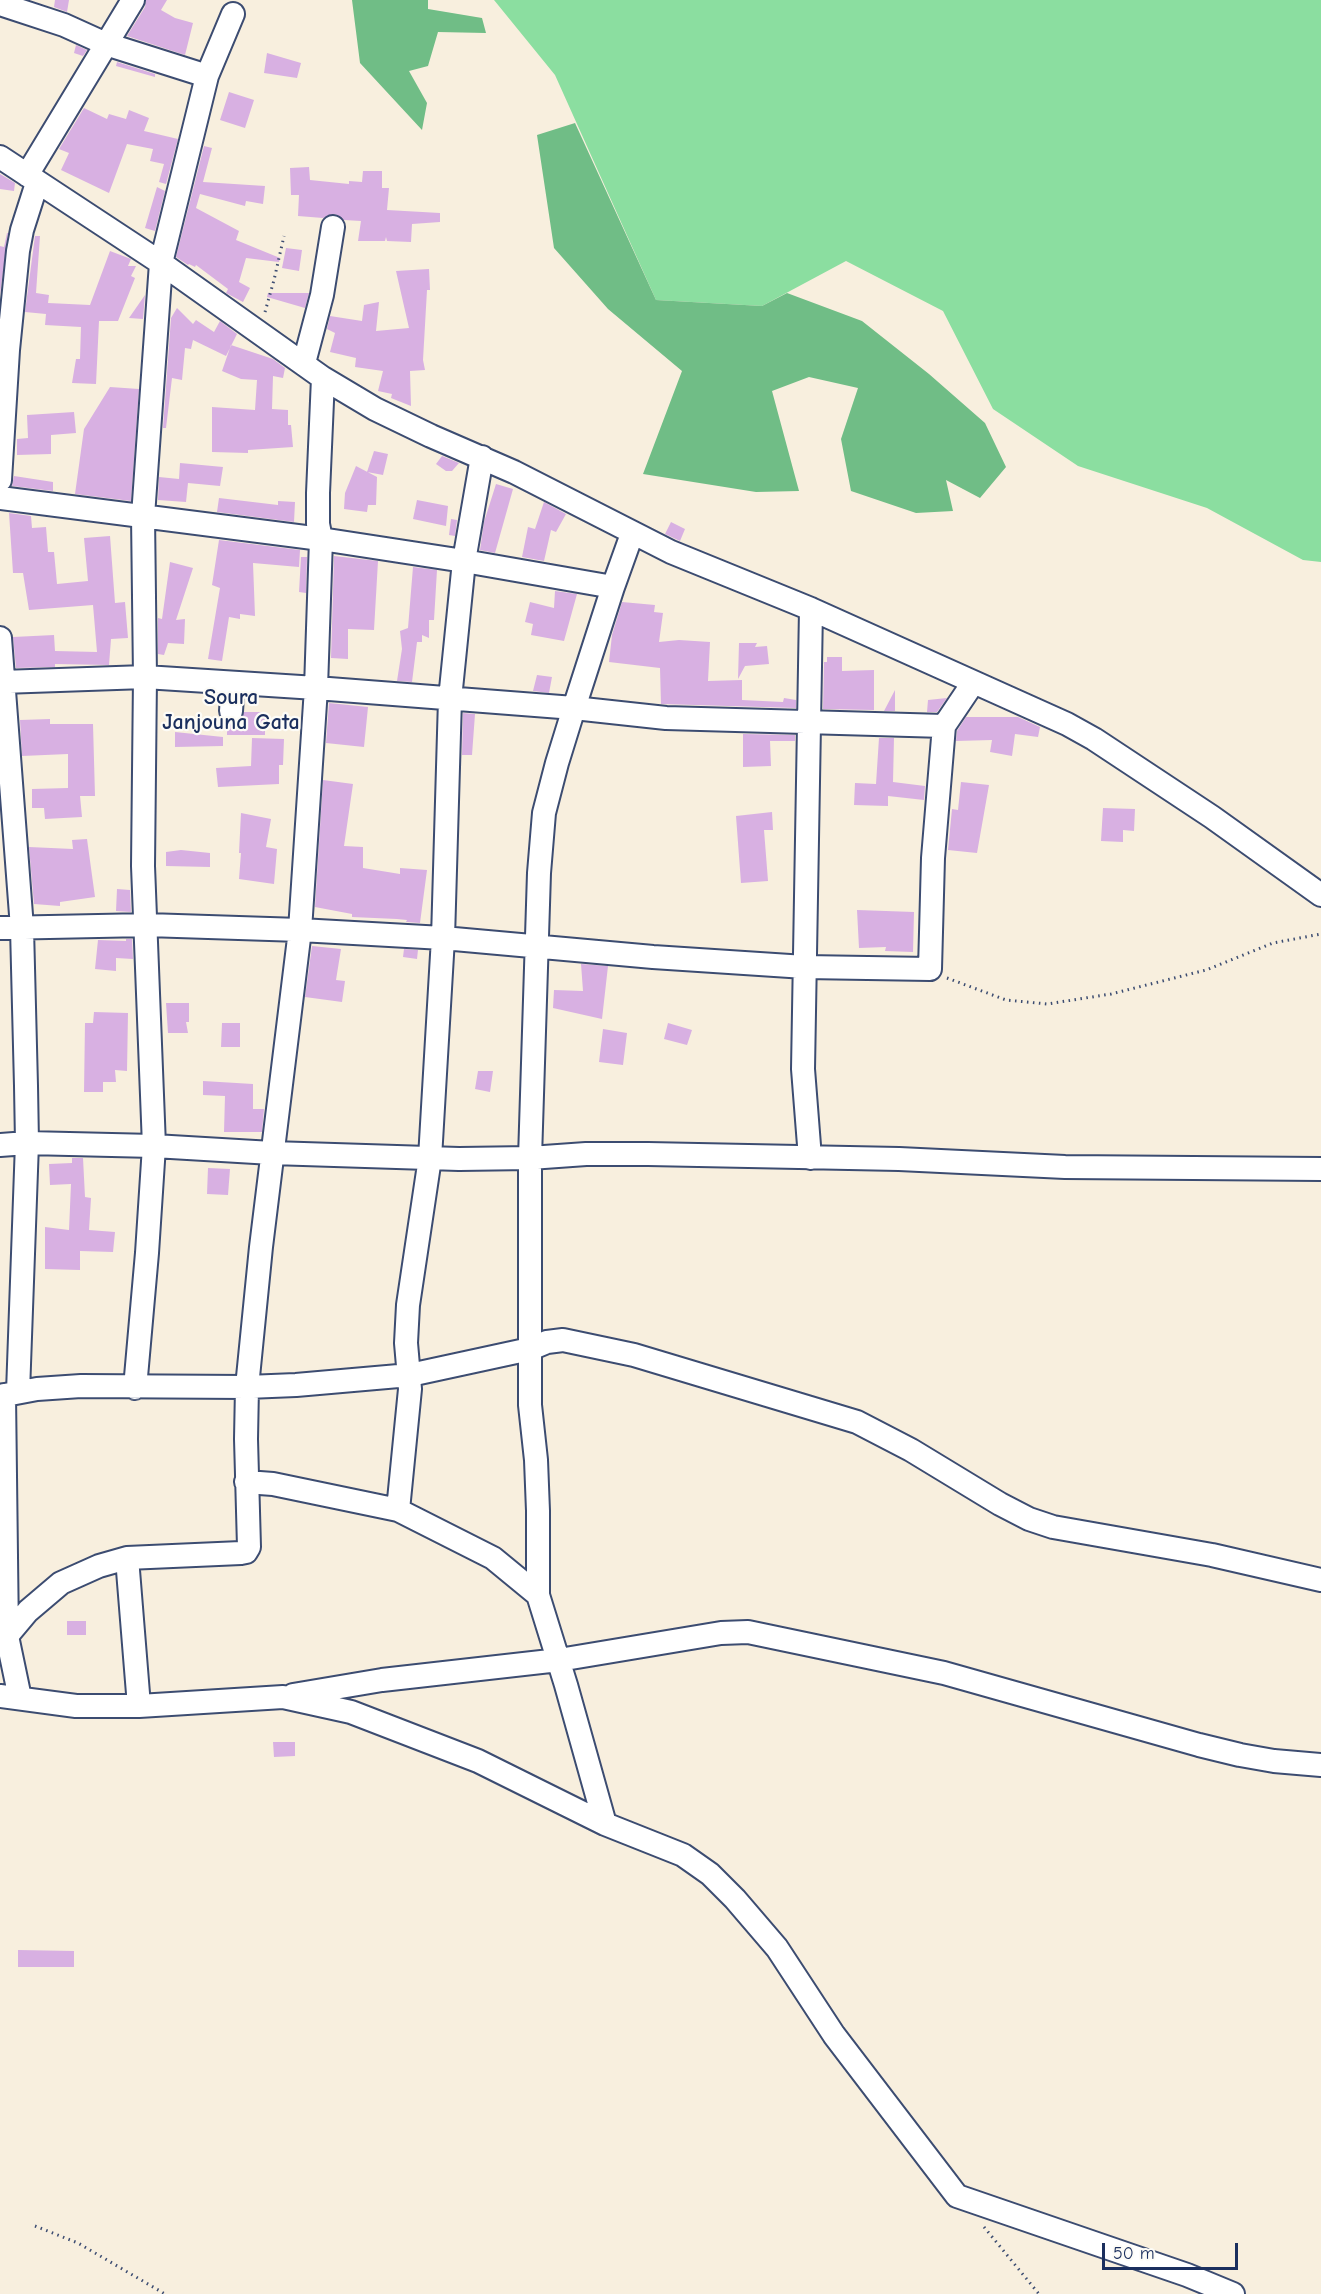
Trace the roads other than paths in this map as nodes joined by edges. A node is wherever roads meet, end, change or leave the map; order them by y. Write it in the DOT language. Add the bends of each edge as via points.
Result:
graph roads {
  1 [pos="133,0"];
  2 [pos="0,4"];
  3 [pos="233,14"];
  4 [pos="106,44"];
  5 [pos="207,76"];
  6 [pos="0,157"];
  7 [pos="32,179"];
  8 [pos="333,227"];
  9 [pos="161,263"];
  10 [pos="304,363"];
  11 [pos="323,378"];
  12 [pos="482,457"];
  13 [pos="0,480"];
  14 [pos="0,498"];
  15 [pos="143,516"];
  16 [pos="632,534"];
  17 [pos="321,539"];
  18 [pos="464,561"];
  19 [pos="613,587"];
  20 [pos="811,609"];
  21 [pos="0,638"];
  22 [pos="145,677"];
  23 [pos="3,682"];
  24 [pos="973,682"];
  25 [pos="233,683"];
  26 [pos="316,688"];
  27 [pos="450,699"];
  28 [pos="574,708"];
  29 [pos="231,711"];
  30 [pos="810,723"];
  31 [pos="944,726"];
  32 [pos="1321,895"];
  33 [pos="147,925"];
  34 [pos="11,928"];
  35 [pos="300,930"];
  36 [pos="443,938"];
  37 [pos="537,946"];
  38 [pos="805,967"];
  39 [pos="27,1143"];
  40 [pos="0,1145"];
  41 [pos="154,1146"];
  42 [pos="272,1153"];
  43 [pos="430,1158"];
  44 [pos="530,1158"];
  45 [pos="810,1158"];
  46 [pos="1321,1169"];
  47 [pos="530,1349"];
  48 [pos="410,1375"];
  49 [pos="135,1388"];
  50 [pos="247,1388"];
  51 [pos="7,1395"];
  52 [pos="246,1482"];
  53 [pos="398,1510"];
  54 [pos="127,1558"];
  55 [pos="1321,1580"];
  56 [pos="538,1595"];
  57 [pos="7,1636"];
  58 [pos="559,1660"];
  59 [pos="10,1697"];
  60 [pos="283,1697"];
  61 [pos="139,1706"];
  62 [pos="1321,1765"];
  63 [pos="605,1824"];
  64 [pos="1233,2294"];
  1 -- 4 [label="street"];
  2 -- 4 [label="street"];
  3 -- 5 [label="street"];
  4 -- 5 [label="street"];
  4 -- 7 [label="street"];
  5 -- 9 [label="street"];
  6 -- 7 [label="street"];
  7 -- 9 [label="street"];
  7 -- 13 [label="street" via="18,251"];
  8 -- 10 [label="street" via="322,295"];
  9 -- 10 [label="street"];
  9 -- 15 [label="street"];
  10 -- 11 [label="street"];
  11 -- 12 [label="street" via="393,418"];
  11 -- 17 [label="street" via="318,494"];
  12 -- 16 [label="street"];
  12 -- 18 [label="street"];
  14 -- 15 [label="street"];
  15 -- 17 [label="street"];
  15 -- 22 [label="street"];
  16 -- 19 [label="street"];
  16 -- 20 [label="street"];
  17 -- 18 [label="street"];
  17 -- 26 [label="street"];
  18 -- 19 [label="street"];
  18 -- 27 [label="street"];
  19 -- 28 [label="street"];
  20 -- 24 [label="street"];
  20 -- 30 [label="street"];
  21 -- 23 [label="street"];
  22 -- 23 [label="street"];
  22 -- 25 [label="street"];
  22 -- 33 [label="street" via="143,866"];
  23 -- 34 [label="street"];
  24 -- 31 [label="street"];
  24 -- 32 [label="street" via="1041,711 1094,740"];
  25 -- 26 [label="street"];
  25 -- 29 [label="street"];
  26 -- 27 [label="street"];
  26 -- 35 [label="street"];
  27 -- 28 [label="street"];
  27 -- 36 [label="street"];
  28 -- 30 [label="street" via="666,718"];
  28 -- 37 [label="street" via="544,813"];
  30 -- 31 [label="street"];
  30 -- 38 [label="street"];
  31 -- 38 [label="street" via="933,858 930,969"];
  33 -- 34 [label="street"];
  33 -- 35 [label="street"];
  33 -- 41 [label="street"];
  34 -- 39 [label="street"];
  35 -- 36 [label="street"];
  35 -- 42 [label="street"];
  36 -- 37 [label="street"];
  36 -- 43 [label="street"];
  37 -- 38 [label="street"];
  37 -- 44 [label="street"];
  38 -- 45 [label="street" via="803,1069"];
  39 -- 40 [label="street"];
  39 -- 41 [label="street"];
  39 -- 51 [label="street"];
  41 -- 42 [label="street"];
  41 -- 49 [label="street"];
  42 -- 43 [label="street"];
  42 -- 50 [label="street"];
  43 -- 44 [label="street"];
  43 -- 48 [label="street" via="408,1305 406,1343"];
  44 -- 45 [label="street" via="595,1154"];
  44 -- 47 [label="street"];
  45 -- 46 [label="street" via="1065,1167"];
  47 -- 48 [label="street"];
  47 -- 55 [label="street" via="563,1340 634,1354 857,1422 1010,1509 1053,1527 1212,1555"];
  47 -- 56 [label="street"];
  48 -- 50 [label="street"];
  48 -- 53 [label="street"];
  49 -- 50 [label="street"];
  49 -- 51 [label="street" via="81,1386"];
  50 -- 52 [label="street"];
  51 -- 57 [label="street"];
  52 -- 53 [label="street"];
  52 -- 54 [label="street" via="246,1552"];
  53 -- 56 [label="street" via="493,1558"];
  54 -- 57 [label="street" via="62,1583 28,1611"];
  54 -- 61 [label="street"];
  56 -- 58 [label="street"];
  57 -- 59 [label="street"];
  58 -- 60 [label="street" via="382,1680"];
  58 -- 62 [label="street" via="748,1632 944,1673 1230,1753"];
  58 -- 63 [label="street"];
  59 -- 61 [label="street" via="76,1706"];
  60 -- 61 [label="street"];
  60 -- 63 [label="street" via="351,1712 478,1761"];
  63 -- 64 [label="street" via="682,1854 735,1899 777,1948 834,2035 957,2196"];
}
